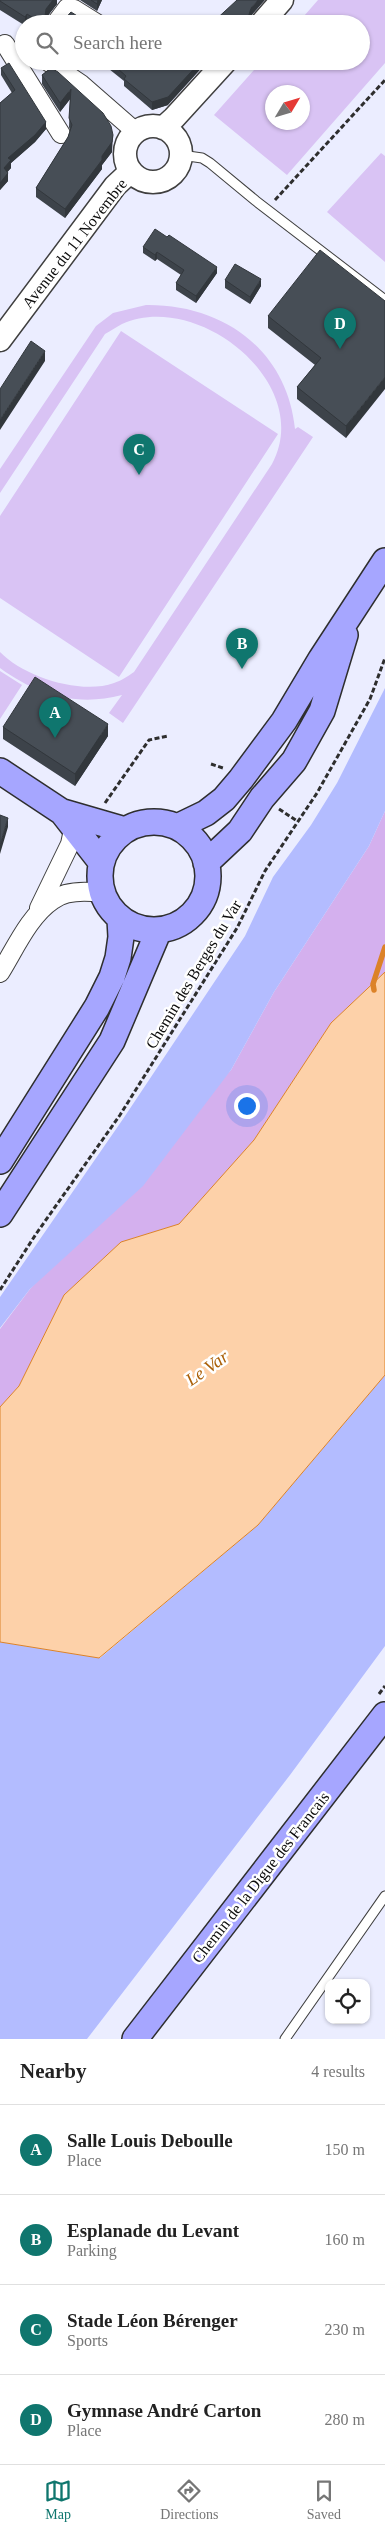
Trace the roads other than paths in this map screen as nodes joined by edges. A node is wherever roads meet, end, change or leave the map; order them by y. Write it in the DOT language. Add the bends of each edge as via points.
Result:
graph roads {
  1 [pos="282,0"];
  2 [pos="62,15"];
  3 [pos="84,15"];
  4 [pos="269,15"];
  5 [pos="2,43"];
  6 [pos="15,48"];
  7 [pos="15,63"];
  8 [pos="20,70"];
  9 [pos="60,70"];
  10 [pos="218,70"];
  11 [pos="163,128"];
  12 [pos="136,132"];
  13 [pos="61,134"];
  14 [pos="181,155"];
  15 [pos="131,171"];
  16 [pos="385,300"];
  17 [pos="0,340"];
  18 [pos="385,562"];
  19 [pos="351,613"];
  20 [pos="0,771"];
  21 [pos="68,818"];
  22 [pos="177,827"];
  23 [pos="126,830"];
  24 [pos="102,862"];
  25 [pos="206,863"];
  26 [pos="102,893"];
  27 [pos="35,918"];
  28 [pos="120,919"];
  29 [pos="159,930"];
  30 [pos="0,973"];
  31 [pos="0,1161"];
  32 [pos="0,1214"];
  33 [pos="385,1714"];
  34 [pos="385,1896"];
  35 [pos="135,2039"];
  36 [pos="285,2039"];
  1 -- 4 [label="street"];
  2 -- 3 [label="street" via="67,8"];
  5 -- 6 [label="street"];
  5 -- 7 [label="street"];
  8 -- 13 [label="street"];
  9 -- 12 [label="street"];
  10 -- 11 [label="street"];
  11 -- 12 [label="street" via="149,126"];
  11 -- 14 [label="street" via="175,136"];
  12 -- 15 [label="street" via="126,146 127,164"];
  14 -- 15 [label="street" via="175,171 162,180 145,180"];
  14 -- 16 [label="lane" via="202,158 210,163"];
  15 -- 17 [label="street, Avenue du 11 Novembre" via="115,186"];
  18 -- 19 [label="main road"];
  19 -- 22 [label="main road" via="284,721 241,779 224,799 206,813"];
  19 -- 25 [label="main road" via="322,711 294,761 240,830"];
  20 -- 21 [label="main road"];
  21 -- 23 [label="main road"];
  21 -- 24 [label="main road"];
  21 -- 27 [label="street" via="70,844"];
  22 -- 23 [label="main road" via="151,822"];
  22 -- 25 [label="main road" via="200,848"];
  23 -- 24 [label="main road" via="115,838"];
  24 -- 26 [label="main road"];
  25 -- 29 [label="main road" via="206,893 198,907 188,919 174,927"];
  26 -- 27 [label="street" via="68,893 53,899"];
  26 -- 28 [label="main road"];
  27 -- 30 [label="street"];
  28 -- 29 [label="main road" via="132,926"];
  28 -- 31 [label="main road" via="118,958 109,984"];
  29 -- 32 [label="main road" via="112,1042"];
  33 -- 35 [label="main road, Chemin de la Digue des Francais"];
  34 -- 36 [label="lane"];
}
